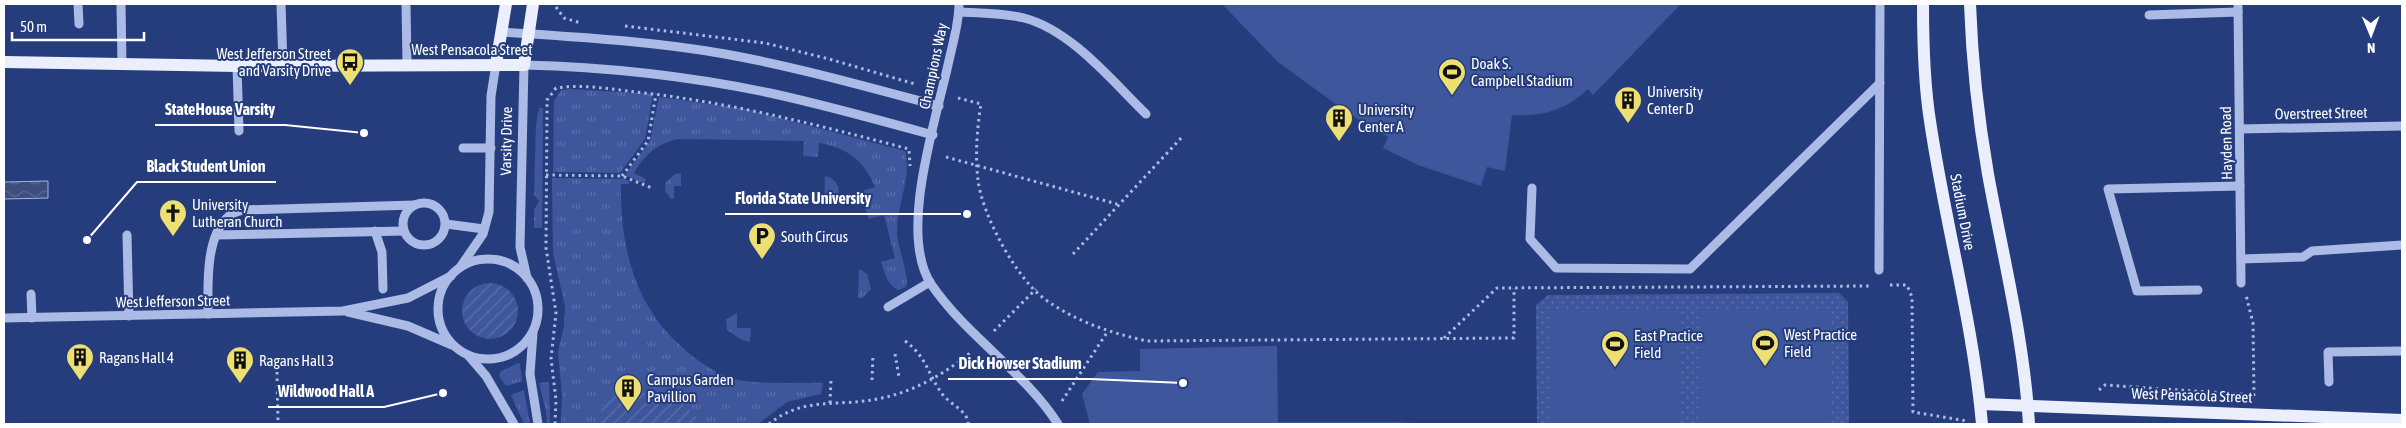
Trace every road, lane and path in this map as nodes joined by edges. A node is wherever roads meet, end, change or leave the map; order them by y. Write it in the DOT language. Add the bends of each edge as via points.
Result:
graph roads {
  1 [pos="78,4"];
  2 [pos="121,4"];
  3 [pos="281,4"];
  4 [pos="406,4"];
  5 [pos="506,4"];
  6 [pos="533,4"];
  7 [pos="1880,4"];
  8 [pos="1923,4"];
  9 [pos="1970,4"];
  10 [pos="959,8"];
  11 [pos="2238,8"];
  12 [pos="2149,15"];
  13 [pos="79,24"];
  14 [pos="502,32"];
  15 [pos="529,34"];
  16 [pos="4,62"];
  17 [pos="407,64"];
  18 [pos="496,64"];
  19 [pos="122,65"];
  20 [pos="283,65"];
  21 [pos="524,65"];
  22 [pos="237,66"];
  23 [pos="1880,83"];
  24 [pos="656,94"];
  25 [pos="958,98"];
  26 [pos="939,106"];
  27 [pos="1146,114"];
  28 [pos="2402,126"];
  29 [pos="2240,129"];
  30 [pos="238,131"];
  31 [pos="933,135"];
  32 [pos="1183,136"];
  33 [pos="463,148"];
  34 [pos="490,148"];
  35 [pos="946,157"];
  36 [pos="977,165"];
  37 [pos="910,167"];
  38 [pos="546,175"];
  39 [pos="622,176"];
  40 [pos="2240,186"];
  41 [pos="652,188"];
  42 [pos="1532,188"];
  43 [pos="1117,204"];
  44 [pos="415,205"];
  45 [pos="446,224"];
  46 [pos="484,229"];
  47 [pos="375,231"];
  48 [pos="404,231"];
  49 [pos="127,235"];
  50 [pos="217,235"];
  51 [pos="2402,245"];
  52 [pos="1073,254"];
  53 [pos="2241,259"];
  54 [pos="1879,270"];
  55 [pos="454,273"];
  56 [pos="527,278"];
  57 [pos="930,282"];
  58 [pos="2241,283"];
  59 [pos="1870,286"];
  60 [pos="1890,286"];
  61 [pos="1514,288"];
  62 [pos="383,289"];
  63 [pos="1036,289"];
  64 [pos="2198,290"];
  65 [pos="31,294"];
  66 [pos="888,307"];
  67 [pos="343,311"];
  68 [pos="208,314"];
  69 [pos="128,316"];
  70 [pos="4,318"];
  71 [pos="32,318"];
  72 [pos="533,330"];
  73 [pos="994,331"];
  74 [pos="1108,331"];
  75 [pos="1444,338"];
  76 [pos="905,341"];
  77 [pos="462,351"];
  78 [pos="2402,351"];
  79 [pos="970,353"];
  80 [pos="873,354"];
  81 [pos="895,354"];
  82 [pos="277,372"];
  83 [pos="899,377"];
  84 [pos="831,379"];
  85 [pos="933,379"];
  86 [pos="872,380"];
  87 [pos="2329,382"];
  88 [pos="2099,390"];
  89 [pos="1062,401"];
  90 [pos="830,403"];
  91 [pos="1981,404"];
  92 [pos="2028,405"];
  93 [pos="2402,420"];
  94 [pos="1967,421"];
  95 [pos="278,424"];
  96 [pos="514,424"];
  97 [pos="538,424"];
  98 [pos="555,424"];
  99 [pos="768,424"];
  100 [pos="968,424"];
  101 [pos="1058,424"];
  102 [pos="1982,424"];
  103 [pos="2029,424"];
  1 -- 13 [label="street"];
  2 -- 19 [label="street"];
  3 -- 20 [label="street"];
  4 -- 17 [label="street"];
  5 -- 14 [label="main road, Varsity Drive"];
  6 -- 15 [label="main road, Varsity Drive"];
  7 -- 23 [label="street"];
  8 -- 91 [label="main road, Stadium Drive" via="1929,119"];
  9 -- 92 [label="main road" via="1973,64 1983,144 2022,347"];
  10 -- 26 [label="street, Champions Way"];
  10 -- 27 [label="street" via="1024,18 1054,30 1094,63"];
  11 -- 12 [label="street"];
  11 -- 29 [label="street, Hayden Road"];
  14 -- 15 [label="street, West Pensacola Street"];
  14 -- 18 [label="main road, Varsity Drive"];
  15 -- 21 [label="main road, Varsity Drive"];
  15 -- 26 [label="street, West Pensacola Street" via="722,54 799,69"];
  16 -- 19 [label="main road, West Pensacola Street"];
  17 -- 18 [label="main road, West Pensacola Street"];
  17 -- 20 [label="main road, West Pensacola Street"];
  18 -- 21 [label="main road, West Pensacola Street"];
  18 -- 34 [label="street, Varsity Drive"];
  19 -- 22 [label="main road, West Pensacola Street"];
  20 -- 22 [label="main road, West Pensacola Street"];
  21 -- 31 [label="street, West Pensacola Street" via="627,71 714,83 795,99"];
  21 -- 56 [label="street, Varsity Drive" via="520,247"];
  22 -- 30 [label="street"];
  23 -- 42 [label="street" via="1690,269 1556,268 1530,240"];
  23 -- 54 [label="street"];
  24 -- 37 [label="path" via="714,101 909,149"];
  24 -- 38 [label="path" via="556,88 547,100 546,108"];
  24 -- 39 [label="path" via="648,141"];
  25 -- 36 [label="path" via="981,104"];
  26 -- 31 [label="street, Champions Way"];
  28 -- 29 [label="street, Overstreet Street"];
  29 -- 40 [label="street, Hayden Road"];
  31 -- 57 [label="street, Champions Way" via="920,193 918,219 918,244"];
  32 -- 43 [label="path"];
  33 -- 34 [label="street"];
  34 -- 46 [label="street, Varsity Drive" via="489,212"];
  35 -- 36 [label="path"];
  36 -- 43 [label="path"];
  36 -- 63 [label="path" via="984,202 1000,240 1024,277"];
  38 -- 39 [label="path"];
  38 -- 98 [label="path" via="546,248 556,313 552,359"];
  39 -- 41 [label="path"];
  40 -- 53 [label="street, Hayden Road"];
  40 -- 64 [label="street" via="2108,189 2137,291"];
  43 -- 52 [label="path"];
  44 -- 45 [label="street" via="424,202 437,207"];
  44 -- 48 [label="street" via="406,212"];
  44 -- 50 [label="street" via="242,210 228,216"];
  45 -- 46 [label="street"];
  45 -- 48 [label="street" via="441,238 429,245 414,243"];
  46 -- 55 [label="street, Varsity Drive" via="472,252"];
  47 -- 48 [label="street"];
  47 -- 50 [label="street"];
  47 -- 62 [label="street" via="382,252"];
  49 -- 69 [label="street"];
  50 -- 68 [label="street" via="208,261"];
  51 -- 53 [label="street"];
  53 -- 58 [label="street, Hayden Road"];
  55 -- 56 [label="street" via="473,262 489,259 507,263"];
  55 -- 67 [label="street, West Jefferson Street" via="408,298"];
  55 -- 77 [label="street" via="441,292 439,317 445,334"];
  56 -- 72 [label="street" via="535,292 538,307"];
  57 -- 66 [label="street"];
  57 -- 101 [label="street, Champions Way" via="960,320 1032,391"];
  58 -- 88 [label="path" via="2252,315 2254,394 2105,385"];
  59 -- 61 [label="path"];
  60 -- 94 [label="path" via="1907,286 1912,296 1913,412"];
  61 -- 75 [label="path" via="1497,288"];
  61 -- 75 [label="path" via="1514,338"];
  63 -- 73 [label="path"];
  63 -- 74 [label="path" via="1044,299 1065,313"];
  65 -- 71 [label="street"];
  67 -- 68 [label="street, West Jefferson Street"];
  67 -- 77 [label="street, West Jefferson Street" via="408,326"];
  68 -- 69 [label="street, West Jefferson Street"];
  69 -- 71 [label="street, West Jefferson Street"];
  70 -- 71 [label="street, West Jefferson Street"];
  72 -- 77 [label="street" via="524,343 503,356 484,358"];
  72 -- 97 [label="street" via="530,374"];
  74 -- 75 [label="path" via="1147,341"];
  74 -- 89 [label="path"];
  76 -- 85 [label="path" via="919,352"];
  77 -- 96 [label="street" via="486,376"];
  78 -- 87 [label="street" via="2328,352"];
  79 -- 85 [label="path"];
  80 -- 86 [label="path"];
  81 -- 83 [label="path"];
  82 -- 95 [label="path"];
  84 -- 90 [label="path"];
  85 -- 90 [label="path" via="882,398"];
  85 -- 100 [label="path" via="944,397 965,415"];
  90 -- 99 [label="path" via="809,404 782,414"];
  91 -- 92 [label="main road, West Pensacola Street"];
  91 -- 102 [label="main road, Stadium Drive"];
  92 -- 93 [label="main road, West Pensacola Street"];
  92 -- 103 [label="main road"];
}
